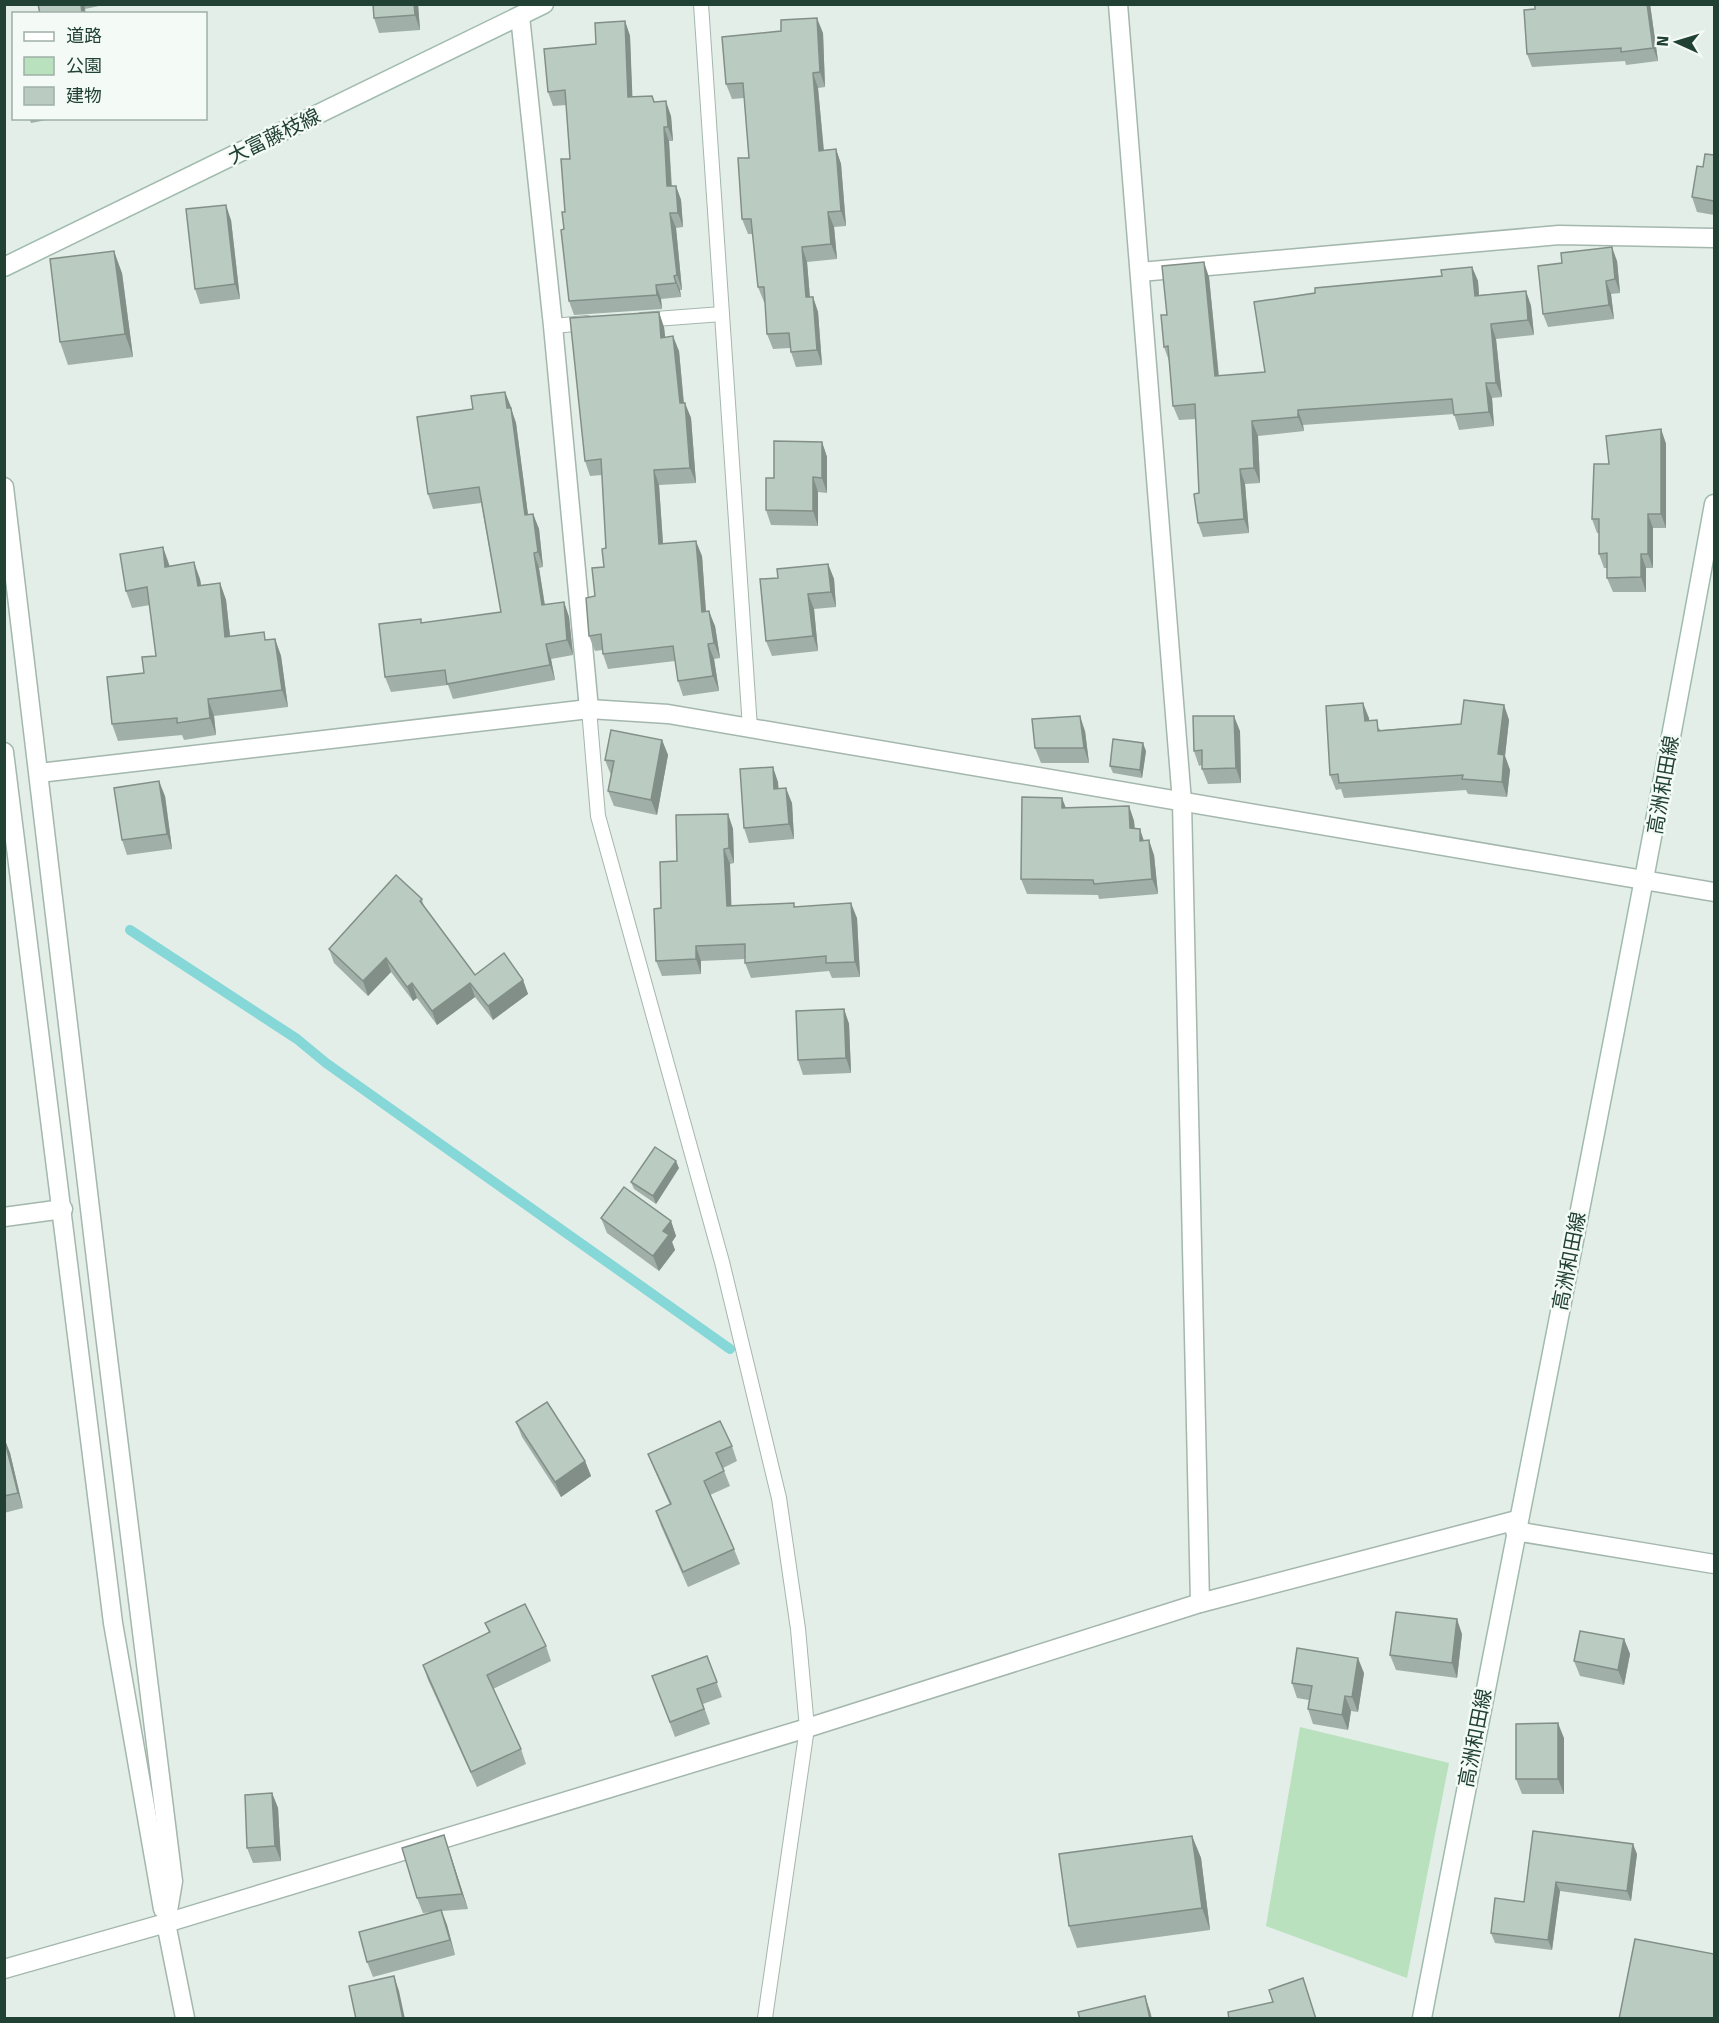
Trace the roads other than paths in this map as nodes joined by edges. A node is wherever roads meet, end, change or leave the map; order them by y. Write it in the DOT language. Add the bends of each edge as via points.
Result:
graph roads {
  1 [pos="544,4"];
  2 [pos="701,4"];
  3 [pos="1118,4"];
  4 [pos="520,16"];
  5 [pos="1714,238"];
  6 [pos="4,267"];
  7 [pos="1140,272"];
  8 [pos="722,314"];
  9 [pos="632,320"];
  10 [pos="598,323"];
  11 [pos="553,326"];
  12 [pos="4,487"];
  13 [pos="1714,504"];
  14 [pos="589,709"];
  15 [pos="750,728"];
  16 [pos="4,752"];
  17 [pos="39,773"];
  18 [pos="1182,802"];
  19 [pos="1646,878"];
  20 [pos="1714,892"];
  21 [pos="63,1209"];
  22 [pos="4,1217"];
  23 [pos="1516,1525"];
  24 [pos="1714,1564"];
  25 [pos="1200,1603"];
  26 [pos="807,1728"];
  27 [pos="165,1923"];
  28 [pos="4,1969"];
  29 [pos="185,2019"];
  30 [pos="765,2019"];
  31 [pos="1422,2019"];
  1 -- 4 [label="street, 大富藤枝線"];
  2 -- 8 [label="lane"];
  3 -- 7 [label="street"];
  4 -- 6 [label="street, 大富藤枝線"];
  4 -- 11 [label="street"];
  5 -- 7 [label="street" via="1559,235"];
  7 -- 18 [label="street"];
  8 -- 9 [label="lane"];
  8 -- 15 [label="lane"];
  10 -- 11 [label="lane"];
  11 -- 14 [label="street"];
  12 -- 17 [label="street"];
  13 -- 19 [label="street, 高洲和田線"];
  14 -- 15 [label="street" via="668,714"];
  14 -- 17 [label="street"];
  14 -- 26 [label="lane" via="598,816 722,1262 779,1498 798,1629"];
  15 -- 18 [label="street"];
  16 -- 21 [label="street"];
  17 -- 27 [label="street" via="173,1881"];
  18 -- 19 [label="street"];
  18 -- 25 [label="street"];
  19 -- 20 [label="street"];
  19 -- 23 [label="street, 高洲和田線"];
  21 -- 22 [label="street"];
  21 -- 27 [label="street" via="113,1623"];
  23 -- 24 [label="street"];
  23 -- 25 [label="street"];
  23 -- 31 [label="street, 高洲和田線"];
  25 -- 26 [label="street"];
  26 -- 27 [label="street"];
  26 -- 30 [label="lane"];
  27 -- 28 [label="street"];
  27 -- 29 [label="street"];
}
